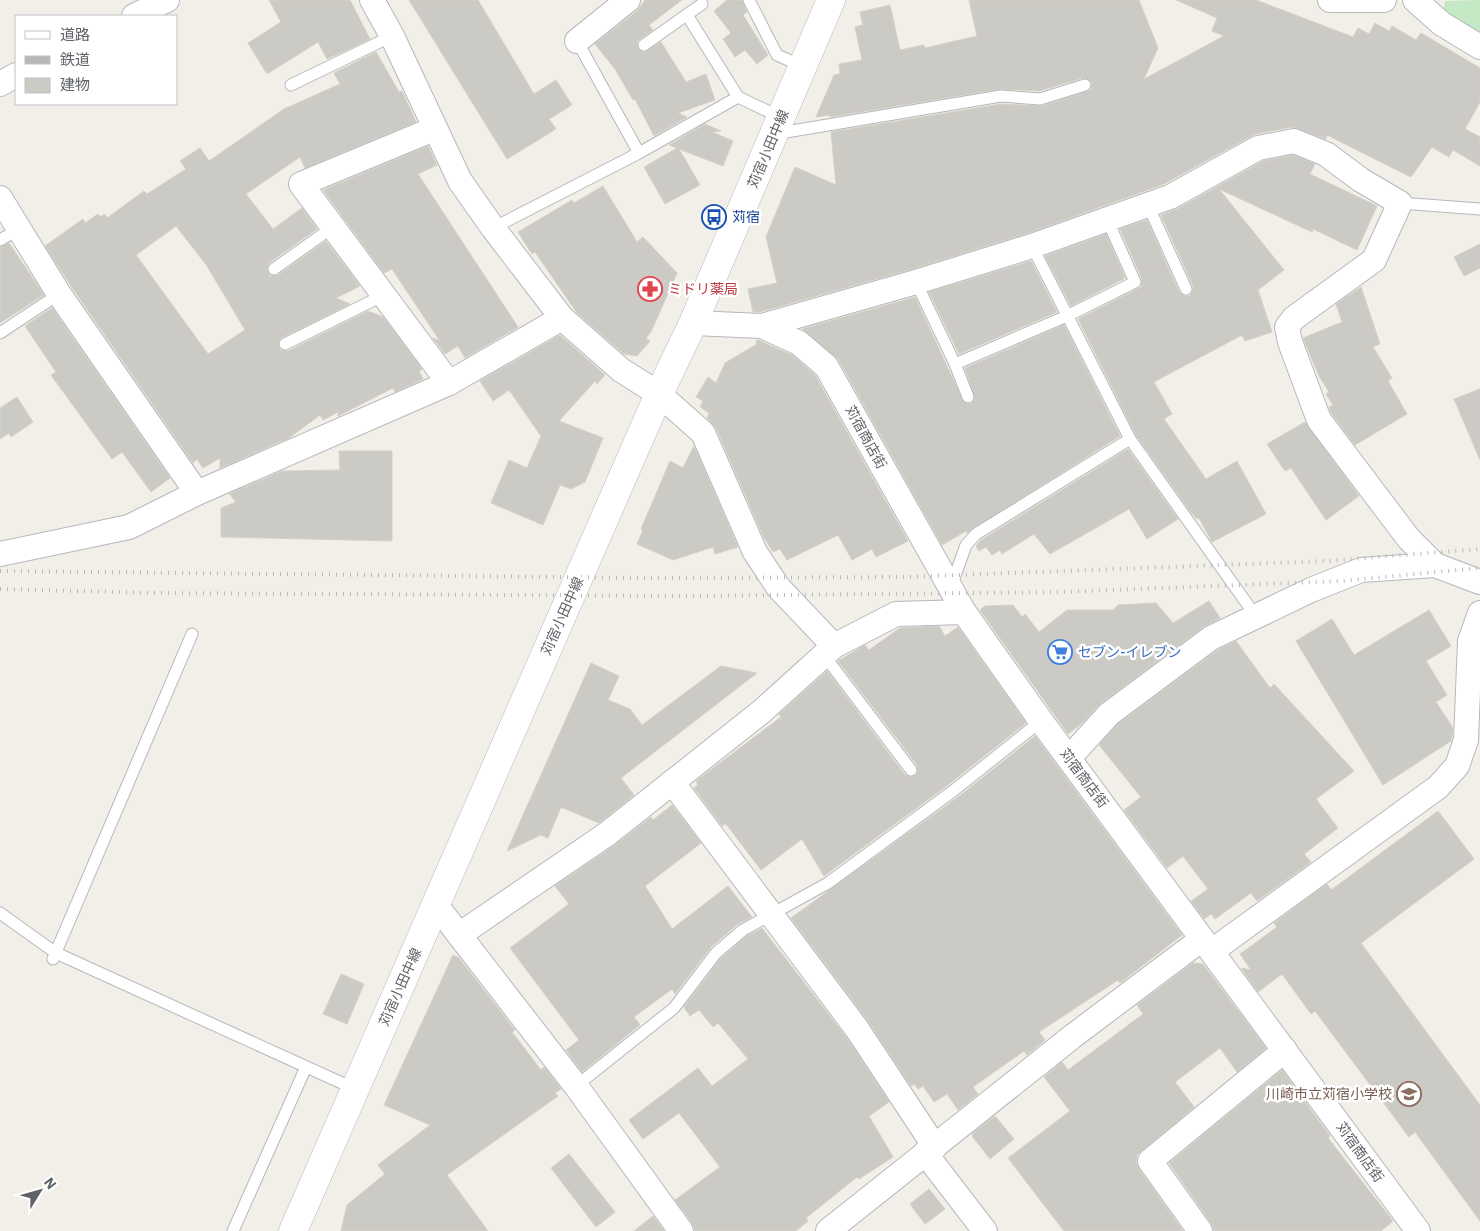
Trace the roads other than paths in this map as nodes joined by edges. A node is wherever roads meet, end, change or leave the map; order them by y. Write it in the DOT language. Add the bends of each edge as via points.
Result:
graph roads {
  1 [pos="167,0"];
  2 [pos="372,0"];
  3 [pos="628,0"];
  4 [pos="749,0"];
  5 [pos="831,0"];
  6 [pos="1330,0"];
  7 [pos="1384,0"];
  8 [pos="1415,0"];
  9 [pos="702,4"];
  10 [pos="136,15"];
  11 [pos="687,15"];
  12 [pos="392,36"];
  13 [pos="577,41"];
  14 [pos="644,45"];
  15 [pos="1480,48"];
  16 [pos="802,66"];
  17 [pos="15,76"];
  18 [pos="0,84"];
  19 [pos="1084,84"];
  20 [pos="291,85"];
  21 [pos="738,97"];
  22 [pos="778,126"];
  23 [pos="434,129"];
  24 [pos="639,153"];
  25 [pos="0,198"];
  26 [pos="1400,203"];
  27 [pos="1148,205"];
  28 [pos="1480,209"];
  29 [pos="1107,219"];
  30 [pos="333,227"];
  31 [pos="493,228"];
  32 [pos="10,235"];
  33 [pos="1032,246"];
  34 [pos="274,269"];
  35 [pos="916,282"];
  36 [pos="1186,289"];
  37 [pos="59,294"];
  38 [pos="384,295"];
  39 [pos="1067,316"];
  40 [pos="562,318"];
  41 [pos="693,323"];
  42 [pos="762,326"];
  43 [pos="0,334"];
  44 [pos="285,344"];
  45 [pos="955,364"];
  46 [pos="449,383"];
  47 [pos="659,394"];
  48 [pos="968,397"];
  49 [pos="1130,439"];
  50 [pos="197,493"];
  51 [pos="0,554"];
  52 [pos="1435,565"];
  53 [pos="1480,582"];
  54 [pos="950,589"];
  55 [pos="964,612"];
  56 [pos="1480,612"];
  57 [pos="1255,615"];
  58 [pos="192,634"];
  59 [pos="829,651"];
  60 [pos="1041,721"];
  61 [pos="1069,758"];
  62 [pos="911,770"];
  63 [pos="672,782"];
  64 [pos="436,905"];
  65 [pos="0,913"];
  66 [pos="772,913"];
  67 [pos="459,935"];
  68 [pos="1207,945"];
  69 [pos="54,956"];
  70 [pos="1285,1050"];
  71 [pos="306,1067"];
  72 [pos="576,1086"];
  73 [pos="355,1089"];
  74 [pos="930,1150"];
  75 [pos="233,1231"];
  76 [pos="293,1231"];
  77 [pos="682,1231"];
  78 [pos="828,1231"];
  79 [pos="985,1231"];
  80 [pos="1200,1231"];
  81 [pos="1418,1231"];
  1 -- 10 [label="street"];
  2 -- 12 [label="street"];
  3 -- 13 [label="street"];
  4 -- 16 [label="lane" via="777,55"];
  5 -- 16 [label="street, 苅宿小田中線"];
  6 -- 7 [label="street"];
  8 -- 15 [label="street" via="1442,24"];
  9 -- 11 [label="lane"];
  11 -- 14 [label="lane"];
  11 -- 21 [label="lane"];
  12 -- 20 [label="lane"];
  12 -- 23 [label="street"];
  13 -- 24 [label="lane"];
  16 -- 22 [label="street, 苅宿小田中線"];
  17 -- 18 [label="street"];
  19 -- 22 [label="lane" via="1040,98 1001,96"];
  21 -- 22 [label="lane"];
  21 -- 24 [label="lane"];
  22 -- 41 [label="street, 苅宿小田中線"];
  23 -- 30 [label="street" via="301,184"];
  23 -- 31 [label="street" via="460,181"];
  24 -- 31 [label="lane"];
  25 -- 32 [label="street"];
  26 -- 27 [label="street" via="1326,154 1294,141 1258,148 1170,197"];
  26 -- 28 [label="lane"];
  26 -- 52 [label="street" via="1374,260 1294,318 1287,327 1319,420 1409,539"];
  27 -- 29 [label="street"];
  27 -- 36 [label="lane"];
  29 -- 33 [label="street"];
  29 -- 39 [label="lane" via="1135,282"];
  30 -- 34 [label="lane"];
  30 -- 38 [label="street"];
  31 -- 40 [label="street"];
  32 -- 37 [label="street"];
  33 -- 35 [label="street"];
  33 -- 39 [label="lane"];
  35 -- 42 [label="street"];
  35 -- 45 [label="lane"];
  37 -- 43 [label="lane"];
  37 -- 50 [label="street"];
  38 -- 44 [label="lane"];
  38 -- 46 [label="street"];
  39 -- 45 [label="lane"];
  39 -- 49 [label="lane"];
  40 -- 46 [label="street"];
  40 -- 47 [label="street" via="621,370"];
  41 -- 42 [label="street"];
  41 -- 47 [label="street, 苅宿小田中線"];
  42 -- 54 [label="street, 苅宿商店街" via="799,343 826,366"];
  45 -- 48 [label="lane"];
  46 -- 50 [label="street"];
  47 -- 59 [label="street" via="703,433 755,552 778,587"];
  47 -- 64 [label="street, 苅宿小田中線"];
  49 -- 54 [label="lane" via="976,534 966,545"];
  49 -- 57 [label="lane"];
  50 -- 51 [label="street" via="129,527"];
  52 -- 53 [label="street"];
  52 -- 57 [label="street" via="1361,570"];
  54 -- 55 [label="street, 苅宿商店街"];
  55 -- 59 [label="street" via="896,614"];
  55 -- 60 [label="street, 苅宿商店街"];
  56 -- 68 [label="street" via="1470,641 1466,740 1457,766 1438,786"];
  57 -- 61 [label="street" via="1210,638 1109,714"];
  58 -- 69 [label="lane"];
  59 -- 62 [label="lane"];
  59 -- 63 [label="street" via="761,712"];
  60 -- 61 [label="street, 苅宿商店街"];
  60 -- 66 [label="lane" via="828,883"];
  61 -- 68 [label="street, 苅宿商店街"];
  63 -- 66 [label="street"];
  63 -- 67 [label="street" via="607,834"];
  64 -- 67 [label="street"];
  64 -- 73 [label="street, 苅宿小田中線"];
  65 -- 69 [label="lane"];
  66 -- 72 [label="lane" via="743,930 716,953 674,1008"];
  66 -- 74 [label="street" via="857,1029"];
  67 -- 72 [label="street"];
  68 -- 70 [label="street, 苅宿商店街"];
  68 -- 74 [label="street" via="1073,1036"];
  69 -- 71 [label="lane"];
  70 -- 80 [label="street" via="1150,1161"];
  70 -- 81 [label="street, 苅宿商店街"];
  71 -- 73 [label="lane"];
  71 -- 75 [label="lane"];
  72 -- 77 [label="street"];
  73 -- 76 [label="street, 苅宿小田中線"];
  74 -- 78 [label="street"];
  74 -- 79 [label="street"];
}
